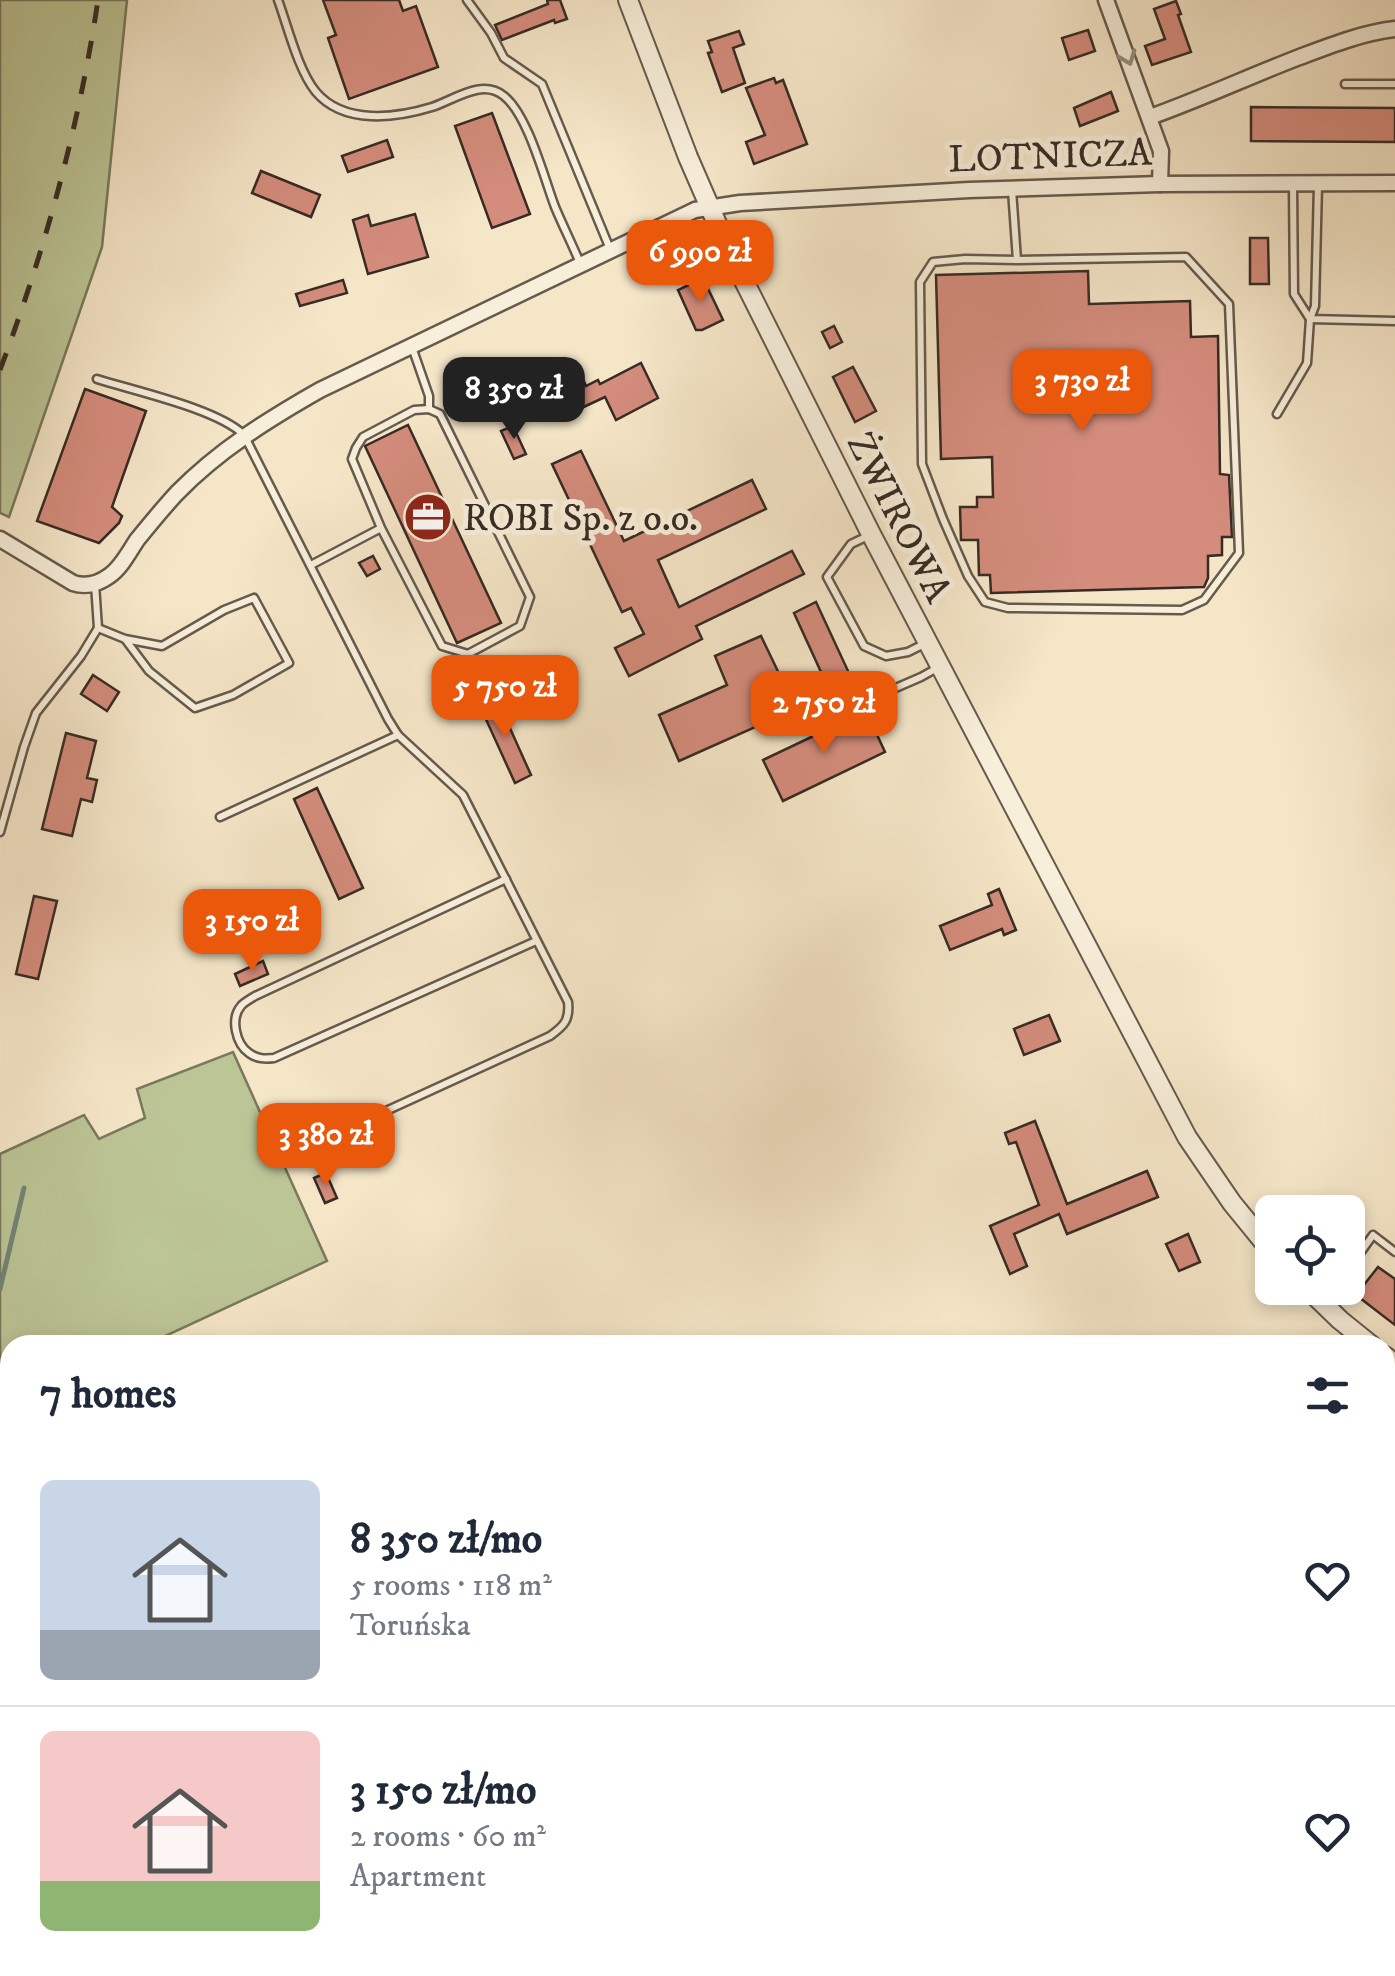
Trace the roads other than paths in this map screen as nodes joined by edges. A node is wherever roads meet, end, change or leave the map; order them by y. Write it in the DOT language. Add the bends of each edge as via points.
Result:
graph roads {
  1 [pos="278,0"];
  2 [pos="466,0"];
  3 [pos="628,0"];
  4 [pos="1106,0"];
  5 [pos="1395,29"];
  6 [pos="1345,84"];
  7 [pos="1395,84"];
  8 [pos="1150,116"];
  9 [pos="1293,183"];
  10 [pos="1318,183"];
  11 [pos="1395,183"];
  12 [pos="1160,184"];
  13 [pos="1012,188"];
  14 [pos="708,207"];
  15 [pos="610,250"];
  16 [pos="1018,260"];
  17 [pos="581,264"];
  18 [pos="1310,320"];
  19 [pos="1395,322"];
  20 [pos="411,346"];
  21 [pos="96,378"];
  22 [pos="429,409"];
  23 [pos="1277,414"];
  24 [pos="244,436"];
  25 [pos="381,528"];
  26 [pos="872,534"];
  27 [pos="0,539"];
  28 [pos="311,564"];
  29 [pos="94,583"];
  30 [pos="98,628"];
  31 [pos="125,639"];
  32 [pos="928,643"];
  33 [pos="940,666"];
  34 [pos="801,729"];
  35 [pos="398,735"];
  36 [pos="220,816"];
  37 [pos="0,832"];
  38 [pos="506,879"];
  39 [pos="536,941"];
  40 [pos="292,1154"];
  41 [pos="1255,1232"];
  42 [pos="1365,1245"];
  43 [pos="1395,1252"];
  44 [pos="1325,1305"];
  45 [pos="1360,1335"];
  1 -- 17 [label="lane" via="305,73 334,108 387,116 479,89 504,96 528,134"];
  2 -- 15 [label="lane" via="504,58 542,84"];
  3 -- 14 [label="street, ŻWIROWA"];
  4 -- 8 [label="street, one-way"];
  5 -- 8 [label="street" via="1327,46"];
  6 -- 7 [label="lane"];
  8 -- 12 [label="street"];
  9 -- 10 [label="street, LOTNICZA"];
  9 -- 12 [label="street, LOTNICZA"];
  9 -- 18 [label="lane" via="1294,294"];
  10 -- 11 [label="street, LOTNICZA"];
  10 -- 18 [label="lane"];
  12 -- 13 [label="street, LOTNICZA"];
  13 -- 14 [label="street, LOTNICZA"];
  13 -- 16 [label="lane"];
  14 -- 15 [label="street, LOTNICZA"];
  14 -- 26 [label="street, ŻWIROWA"];
  15 -- 17 [label="street, LOTNICZA"];
  16 -- 16 [label="lane" via="1186,257 1229,304 1239,553 1204,600 1182,610 1008,608 985,602 968,576 922,464 920,282 933,262"];
  17 -- 20 [label="street, LOTNICZA"];
  18 -- 19 [label="lane"];
  18 -- 23 [label="lane" via="1307,362"];
  20 -- 22 [label="lane"];
  20 -- 24 [label="street, LOTNICZA"];
  21 -- 24 [label="lane" via="215,416"];
  22 -- 25 [label="lane" via="362,437 356,448 352,459"];
  22 -- 25 [label="lane" via="440,414 530,597 520,626 468,654 442,646"];
  24 -- 28 [label="lane"];
  24 -- 29 [label="street, LOTNICZA" via="179,491 110,576"];
  25 -- 28 [label="lane"];
  26 -- 32 [label="street, ŻWIROWA"];
  26 -- 32 [label="lane" via="851,544 827,577 864,646 886,656"];
  27 -- 29 [label="street" via="73,582"];
  28 -- 35 [label="lane"];
  29 -- 30 [label="lane"];
  30 -- 31 [label="lane"];
  30 -- 37 [label="lane" via="36,713"];
  31 -- 31 [label="lane" via="162,646 254,598 289,663 195,708 150,672"];
  32 -- 33 [label="street, ŻWIROWA"];
  33 -- 34 [label="lane"];
  33 -- 41 [label="street, ŻWIROWA" via="1187,1138"];
  35 -- 36 [label="lane"];
  35 -- 38 [label="lane" via="463,795"];
  38 -- 39 [label="lane"];
  38 -- 39 [label="lane" via="255,996 235,1017 244,1048 260,1059 274,1058"];
  39 -- 40 [label="lane" via="568,1002 564,1026"];
  42 -- 43 [label="lane" via="1372,1235"];
  44 -- 45 [label="street"];
}
